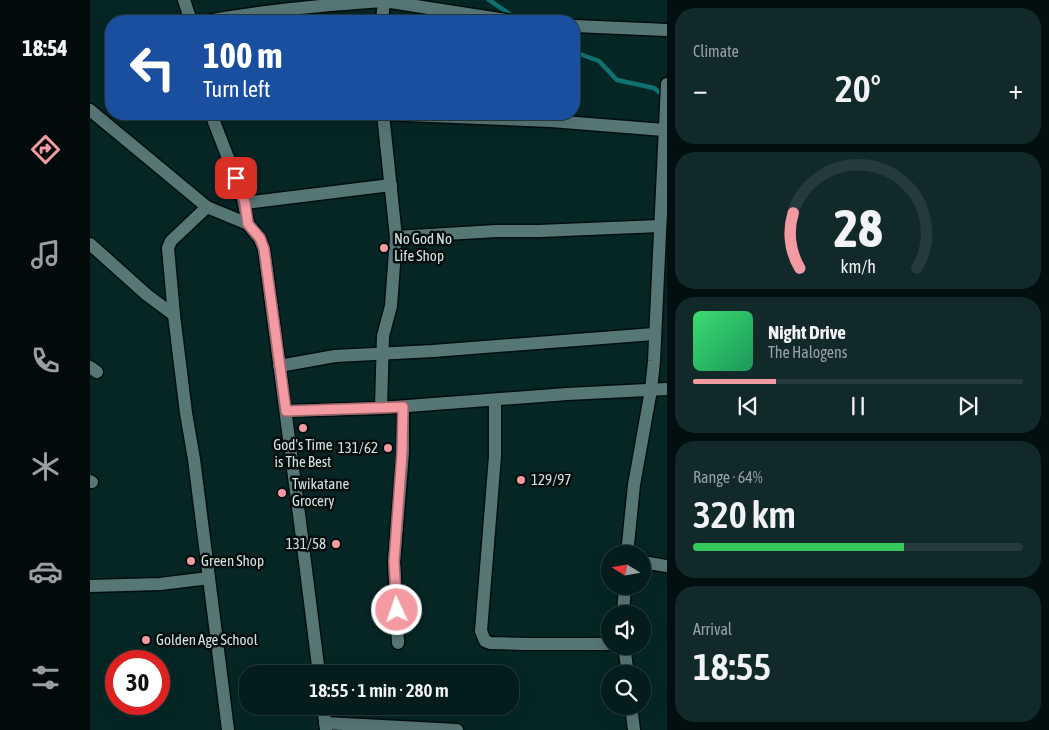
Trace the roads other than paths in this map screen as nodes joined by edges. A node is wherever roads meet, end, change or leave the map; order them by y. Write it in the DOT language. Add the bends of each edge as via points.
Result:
graph roads {
  1 [pos="184,0"];
  2 [pos="384,2"];
  3 [pos="189,15"];
  4 [pos="239,15"];
  5 [pos="383,15"];
  6 [pos="472,15"];
  7 [pos="580,26"];
  8 [pos="666,30"];
  9 [pos="666,84"];
  10 [pos="666,88"];
  11 [pos="666,104"];
  12 [pos="90,110"];
  13 [pos="213,120"];
  14 [pos="384,120"];
  15 [pos="527,120"];
  16 [pos="664,130"];
  17 [pos="391,185"];
  18 [pos="245,203"];
  19 [pos="208,207"];
  20 [pos="248,224"];
  21 [pos="660,226"];
  22 [pos="396,237"];
  23 [pos="663,239"];
  24 [pos="90,244"];
  25 [pos="174,315"];
  26 [pos="654,334"];
  27 [pos="381,354"];
  28 [pos="279,366"];
  29 [pos="666,389"];
  30 [pos="651,390"];
  31 [pos="495,400"];
  32 [pos="403,407"];
  33 [pos="381,408"];
  34 [pos="286,411"];
  35 [pos="628,545"];
  36 [pos="651,564"];
  37 [pos="666,566"];
  38 [pos="209,578"];
  39 [pos="90,586"];
  40 [pos="398,640"];
  41 [pos="601,644"];
  42 [pos="318,665"];
  43 [pos="632,715"];
  44 [pos="326,726"];
  45 [pos="419,729"];
  46 [pos="228,730"];
  47 [pos="457,730"];
  48 [pos="634,730"];
  1 -- 3 [label="street"];
  2 -- 4 [label="street"];
  2 -- 5 [label="street"];
  2 -- 6 [label="street"];
  7 -- 8 [label="street"];
  9 -- 10 [label="street"];
  10 -- 11 [label="street"];
  11 -- 16 [label="street"];
  12 -- 19 [label="street"];
  13 -- 18 [label="street"];
  14 -- 17 [label="street"];
  15 -- 16 [label="street"];
  16 -- 21 [label="street"];
  17 -- 18 [label="street"];
  17 -- 22 [label="street"];
  18 -- 20 [label="street"];
  19 -- 20 [label="street"];
  19 -- 25 [label="street" via="169,244"];
  20 -- 28 [label="street" via="260,238 264,249"];
  21 -- 22 [label="street"];
  21 -- 23 [label="street"];
  22 -- 27 [label="street" via="391,306"];
  23 -- 26 [label="street"];
  24 -- 25 [label="street"];
  25 -- 38 [label="street"];
  26 -- 27 [label="street"];
  26 -- 30 [label="street"];
  27 -- 28 [label="street" via="335,356"];
  27 -- 33 [label="street"];
  28 -- 34 [label="street"];
  29 -- 30 [label="street"];
  30 -- 31 [label="street"];
  30 -- 35 [label="street" via="634,485"];
  31 -- 32 [label="street"];
  31 -- 41 [label="street" via="495,465 481,631 490,643"];
  32 -- 33 [label="street"];
  32 -- 40 [label="street" via="394,562 398,643"];
  33 -- 34 [label="street"];
  34 -- 42 [label="street"];
  36 -- 37 [label="street"];
  38 -- 39 [label="street" via="160,584"];
  38 -- 46 [label="street"];
  43 -- 48 [label="street"];
  44 -- 45 [label="street"];
  45 -- 47 [label="street"];
}
